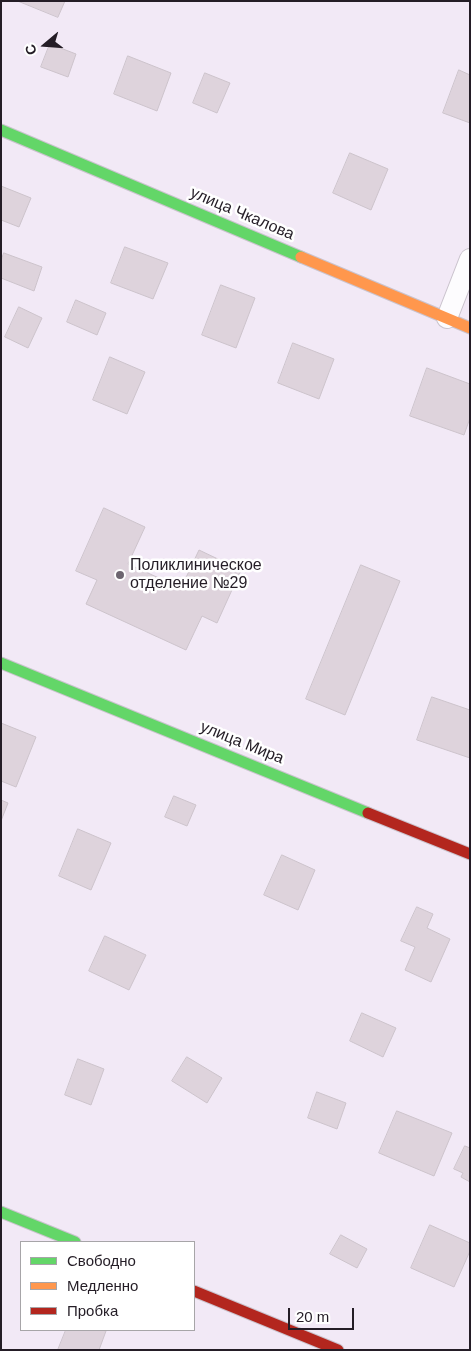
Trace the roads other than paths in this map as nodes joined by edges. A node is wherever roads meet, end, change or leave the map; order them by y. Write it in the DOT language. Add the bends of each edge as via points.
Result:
graph roads {
  1 [pos="1,130"];
  2 [pos="470,259"];
  3 [pos="447,318"];
  4 [pos="470,328"];
  5 [pos="1,663"];
  6 [pos="470,854"];
  7 [pos="1,1212"];
  8 [pos="73,1241"];
  9 [pos="195,1291"];
  10 [pos="338,1350"];
  1 -- 3 [label="street, улица Чкалова"];
  2 -- 3 [label="street"];
  3 -- 4 [label="street, улица Чкалова"];
  5 -- 6 [label="street, улица Мира"];
  7 -- 8 [label="street"];
  9 -- 10 [label="street"];
}
